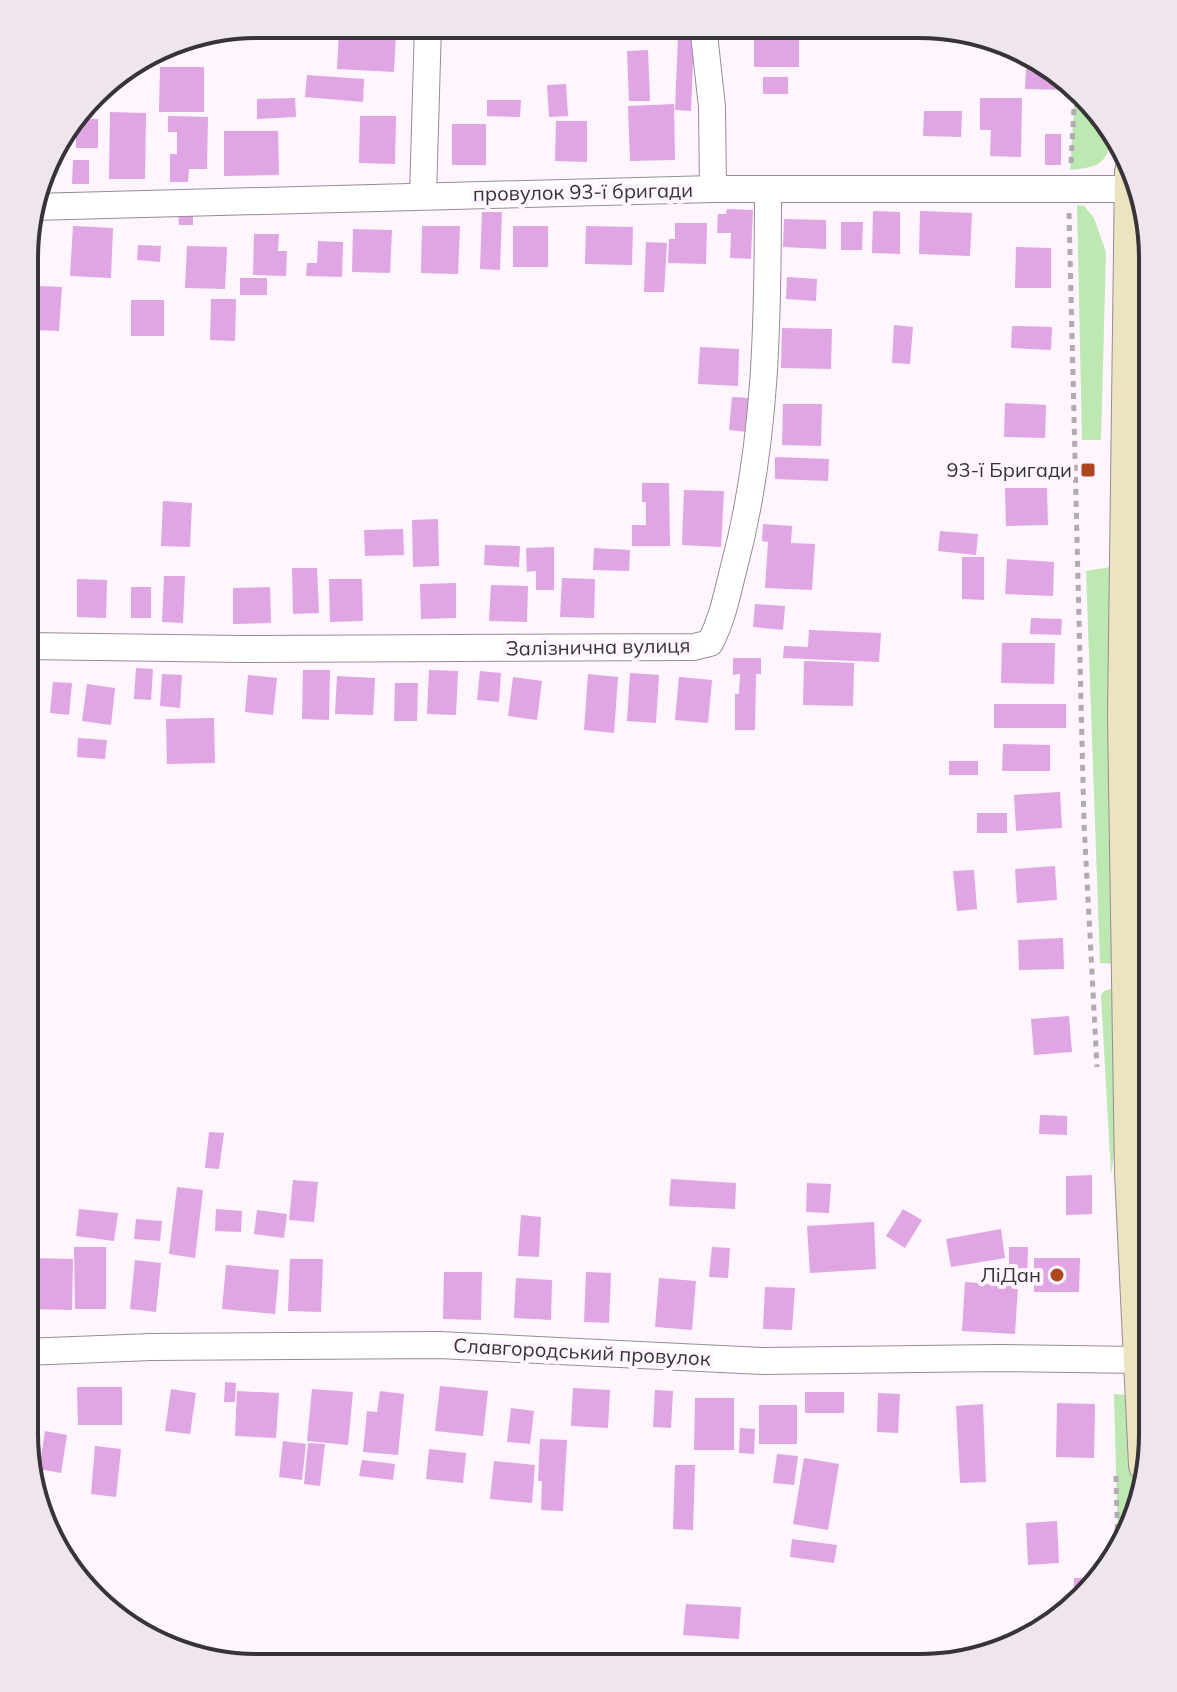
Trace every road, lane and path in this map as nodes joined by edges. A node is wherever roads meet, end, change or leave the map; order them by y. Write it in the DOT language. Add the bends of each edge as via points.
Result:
graph roads {
  1 [pos="428,38"];
  2 [pos="704,38"];
  3 [pos="1074,103"];
  4 [pos="1070,170"];
  5 [pos="1124,180"];
  6 [pos="713,189"];
  7 [pos="768,189"];
  8 [pos="423,195"];
  9 [pos="1068,204"];
  10 [pos="45,207"];
  11 [pos="1133,207"];
  12 [pos="38,646"];
  13 [pos="1139,951"];
  14 [pos="1139,1034"];
  15 [pos="1097,1076"];
  16 [pos="1139,1333"];
  17 [pos="38,1351"];
  18 [pos="1139,1360"];
  19 [pos="1139,1374"];
  20 [pos="1132,1470"];
  21 [pos="1125,1509"];
  1 -- 8 [label="street"];
  2 -- 6 [label="street"];
  3 -- 4 [label="path"];
  5 -- 7 [label="street, провулок 93-ї бригади"];
  6 -- 7 [label="street, провулок 93-ї бригади"];
  6 -- 8 [label="street, провулок 93-ї бригади"];
  7 -- 12 [label="street, Залізнична вулиця" via="759,436 743,531 721,621 710,643"];
  8 -- 10 [label="street, провулок 93-ї бригади"];
  9 -- 15 [label="path" via="1084,823"];
  11 -- 13 [label="main road" via="1126,717"];
  14 -- 16 [label="main road" via="1133,1173"];
  17 -- 18 [label="street, Славгородський провулок" via="439,1345 762,1361"];
  19 -- 20 [label="main road"];
  20 -- 21 [label="path"];
}
